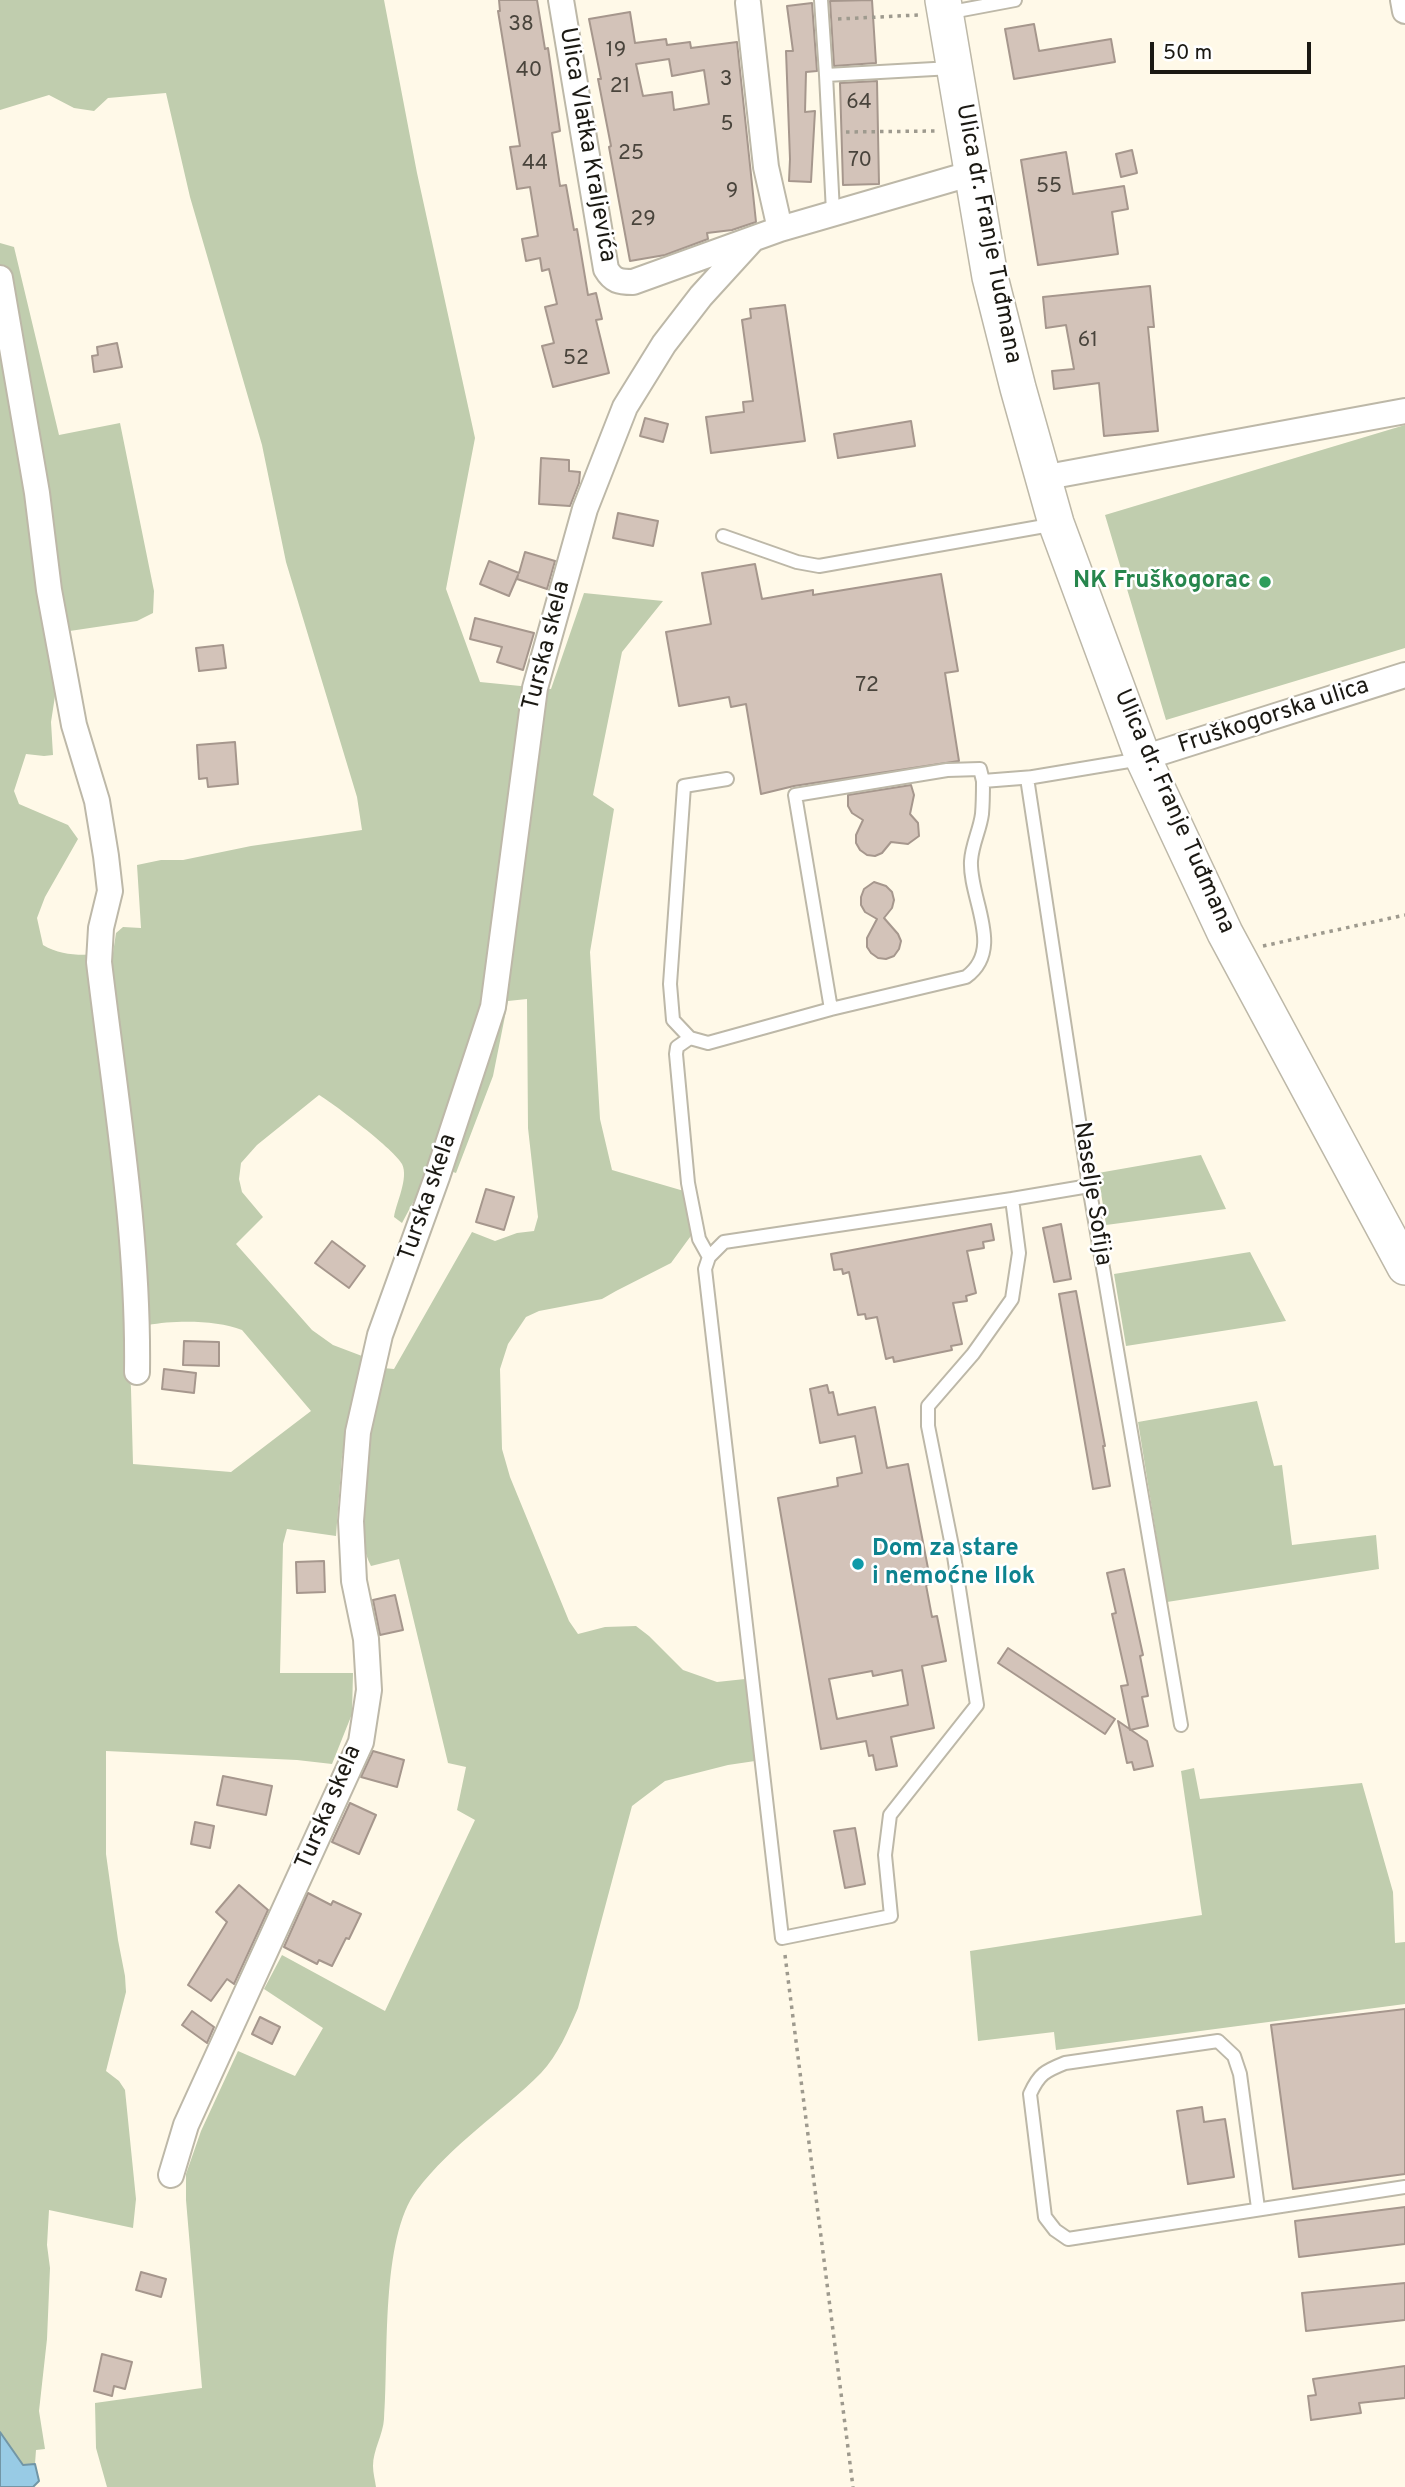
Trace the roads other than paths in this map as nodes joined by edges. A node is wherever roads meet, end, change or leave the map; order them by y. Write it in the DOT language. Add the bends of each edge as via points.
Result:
graph roads {
  1 [pos="561,0"];
  2 [pos="821,0"];
  3 [pos="1014,0"];
  4 [pos="1403,0"];
  5 [pos="748,3"];
  6 [pos="945,6"];
  7 [pos="1405,11"];
  8 [pos="956,68"];
  9 [pos="825,75"];
  10 [pos="973,173"];
  11 [pos="833,212"];
  12 [pos="780,229"];
  13 [pos="753,239"];
  14 [pos="0,278"];
  15 [pos="1405,411"];
  16 [pos="1042,478"];
  17 [pos="1056,523"];
  18 [pos="723,536"];
  19 [pos="1405,675"];
  20 [pos="1143,758"];
  21 [pos="1034,777"];
  22 [pos="727,779"];
  23 [pos="983,781"];
  24 [pos="831,1009"];
  25 [pos="690,1038"];
  26 [pos="1089,1186"];
  27 [pos="1012,1199"];
  28 [pos="709,1257"];
  29 [pos="1405,1267"];
  30 [pos="137,1372"];
  31 [pos="1181,1724"];
  32 [pos="171,2175"];
  33 [pos="1405,2187"];
  34 [pos="1258,2208"];
  1 -- 13 [label="street, Ulica Vlatka Kraljevića" via="606,269 612,279 634,282"];
  2 -- 9 [label="lane"];
  3 -- 6 [label="lane"];
  4 -- 7 [label="street"];
  5 -- 12 [label="street" via="766,167"];
  6 -- 8 [label="main road, Ulica dr. Franje Tuđmana"];
  8 -- 9 [label="lane"];
  8 -- 10 [label="main road, Ulica dr. Franje Tuđmana"];
  9 -- 11 [label="lane"];
  10 -- 11 [label="street, Ulica Vlatka Kraljevića"];
  10 -- 16 [label="main road, Ulica dr. Franje Tuđmana" via="990,276"];
  11 -- 12 [label="street, Ulica Vlatka Kraljevića"];
  12 -- 13 [label="street, Ulica Vlatka Kraljevića"];
  13 -- 32 [label="street, Turska skela" via="664,344 625,407 585,509 535,688 493,1007 380,1335 358,1432 354,1581 366,1639 369,1690 361,1742 186,2125"];
  14 -- 30 [label="street" via="51,604 106,856 110,891 99,962 128,1207 138,1324"];
  15 -- 16 [label="street"];
  16 -- 17 [label="main road, Ulica dr. Franje Tuđmana"];
  17 -- 18 [label="lane" via="820,566"];
  17 -- 20 [label="main road, Ulica dr. Franje Tuđmana"];
  19 -- 20 [label="street, Fruškogorska ulica"];
  20 -- 21 [label="lane"];
  20 -- 29 [label="main road, Ulica dr. Franje Tuđmana" via="1236,952"];
  21 -- 23 [label="lane"];
  21 -- 26 [label="lane, Naselje Sofija" via="1027,778"];
  22 -- 25 [label="lane" via="684,786 670,984 673,1020"];
  23 -- 24 [label="lane" via="982,816 971,864 985,940 977,969 966,977"];
  23 -- 24 [label="lane" via="980,769 947,770 795,795"];
  24 -- 25 [label="lane" via="708,1043"];
  25 -- 28 [label="lane" via="677,1047 676,1054 688,1183 699,1239"];
  26 -- 27 [label="lane"];
  26 -- 31 [label="lane, Naselje Sofija"];
  27 -- 28 [label="lane" via="723,1242"];
  27 -- 28 [label="lane" via="1019,1253 1013,1299 974,1354 928,1406 977,1705 890,1815 885,1855 891,1916 782,1938 705,1269"];
  33 -- 34 [label="lane"];
  34 -- 34 [label="lane" via="1068,2239 1045,2217 1030,2094 1035,2082 1044,2072 1065,2063 1217,2041 1234,2056 1240,2074"];
}
